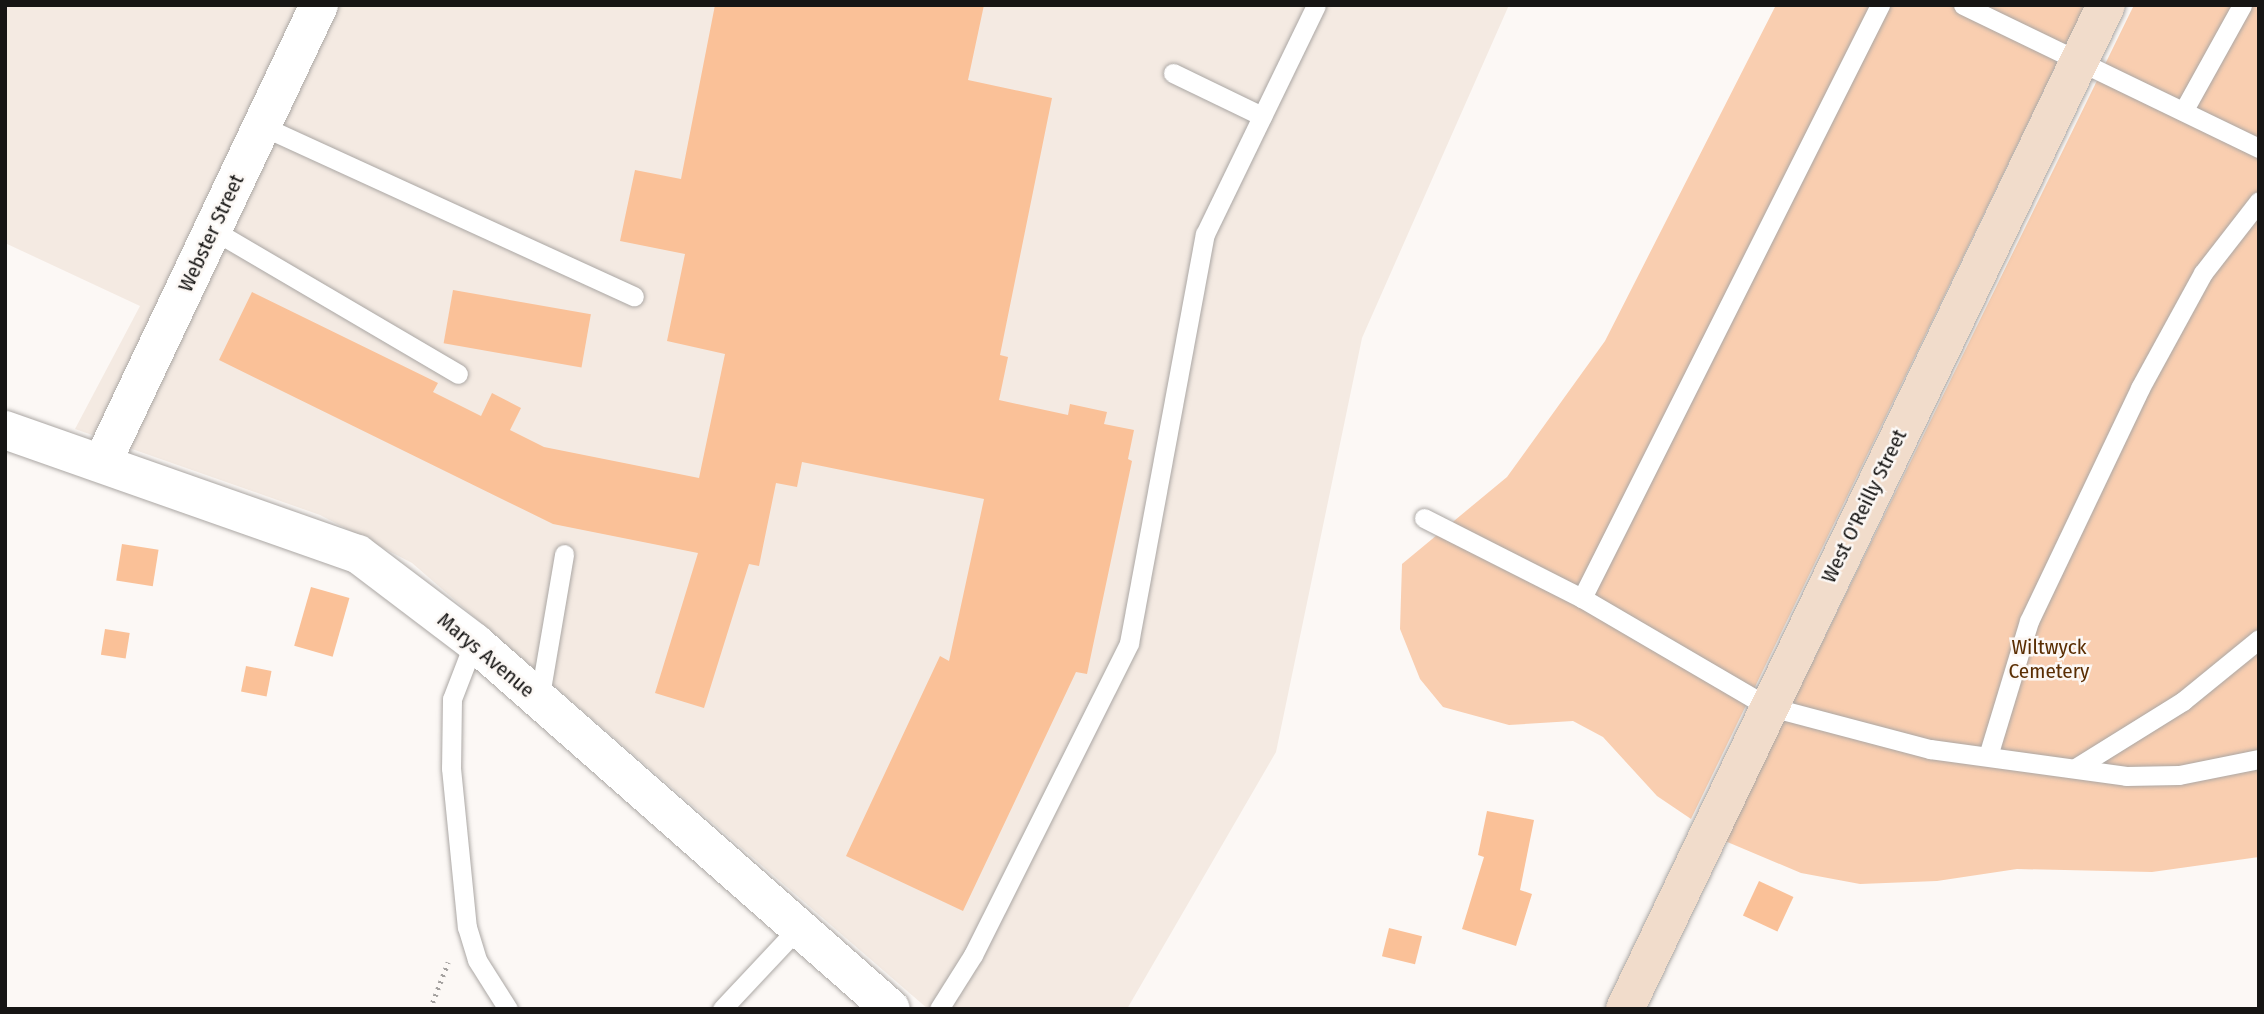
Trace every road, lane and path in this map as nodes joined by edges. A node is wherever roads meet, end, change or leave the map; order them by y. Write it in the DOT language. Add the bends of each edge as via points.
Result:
graph roads {
  1 [pos="320,5"];
  2 [pos="1316,5"];
  3 [pos="1880,5"];
  4 [pos="1963,5"];
  5 [pos="2106,5"];
  6 [pos="2242,5"];
  7 [pos="2078,63"];
  8 [pos="1173,73"];
  9 [pos="2185,108"];
  10 [pos="1262,116"];
  11 [pos="262,126"];
  12 [pos="2259,148"];
  13 [pos="2259,201"];
  14 [pos="213,230"];
  15 [pos="634,296"];
  16 [pos="458,374"];
  17 [pos="5,430"];
  18 [pos="103,461"];
  19 [pos="1424,518"];
  20 [pos="564,554"];
  21 [pos="1582,598"];
  22 [pos="2259,639"];
  23 [pos="474,642"];
  24 [pos="540,701"];
  25 [pos="1767,706"];
  26 [pos="1988,756"];
  27 [pos="2259,759"];
  28 [pos="2077,767"];
  29 [pos="801,925"];
  30 [pos="453,952"];
  31 [pos="430,1009"];
  32 [pos="508,1009"];
  33 [pos="722,1009"];
  34 [pos="891,1009"];
  35 [pos="939,1009"];
  36 [pos="1625,1009"];
  1 -- 11 [label="street, Webster Street"];
  2 -- 10 [label="lane"];
  3 -- 21 [label="lane"];
  4 -- 7 [label="lane"];
  5 -- 7 [label="street, West O'Reilly Street"];
  6 -- 9 [label="lane"];
  7 -- 9 [label="lane"];
  7 -- 25 [label="street, West O'Reilly Street"];
  8 -- 10 [label="lane"];
  9 -- 12 [label="lane"];
  10 -- 35 [label="lane" via="1205,234 1129,643 973,955"];
  11 -- 14 [label="street, Webster Street"];
  11 -- 15 [label="lane"];
  13 -- 26 [label="lane" via="2203,272 2140,388 2029,621"];
  14 -- 16 [label="lane"];
  14 -- 18 [label="street, Webster Street"];
  17 -- 18 [label="street, Marys Avenue"];
  18 -- 23 [label="street, Marys Avenue" via="358,554"];
  19 -- 21 [label="lane"];
  20 -- 24 [label="lane"];
  21 -- 25 [label="lane"];
  22 -- 28 [label="lane" via="2183,701"];
  23 -- 24 [label="street, Marys Avenue"];
  23 -- 32 [label="lane" via="452,699 453,793 467,927 477,960"];
  24 -- 29 [label="street, Marys Avenue"];
  25 -- 26 [label="lane" via="1930,749"];
  25 -- 36 [label="street, West O'Reilly Street"];
  26 -- 28 [label="lane"];
  27 -- 28 [label="lane" via="2179,775 2126,776"];
  29 -- 33 [label="lane"];
  29 -- 34 [label="street, Marys Avenue"];
  30 -- 31 [label="path"];
}
